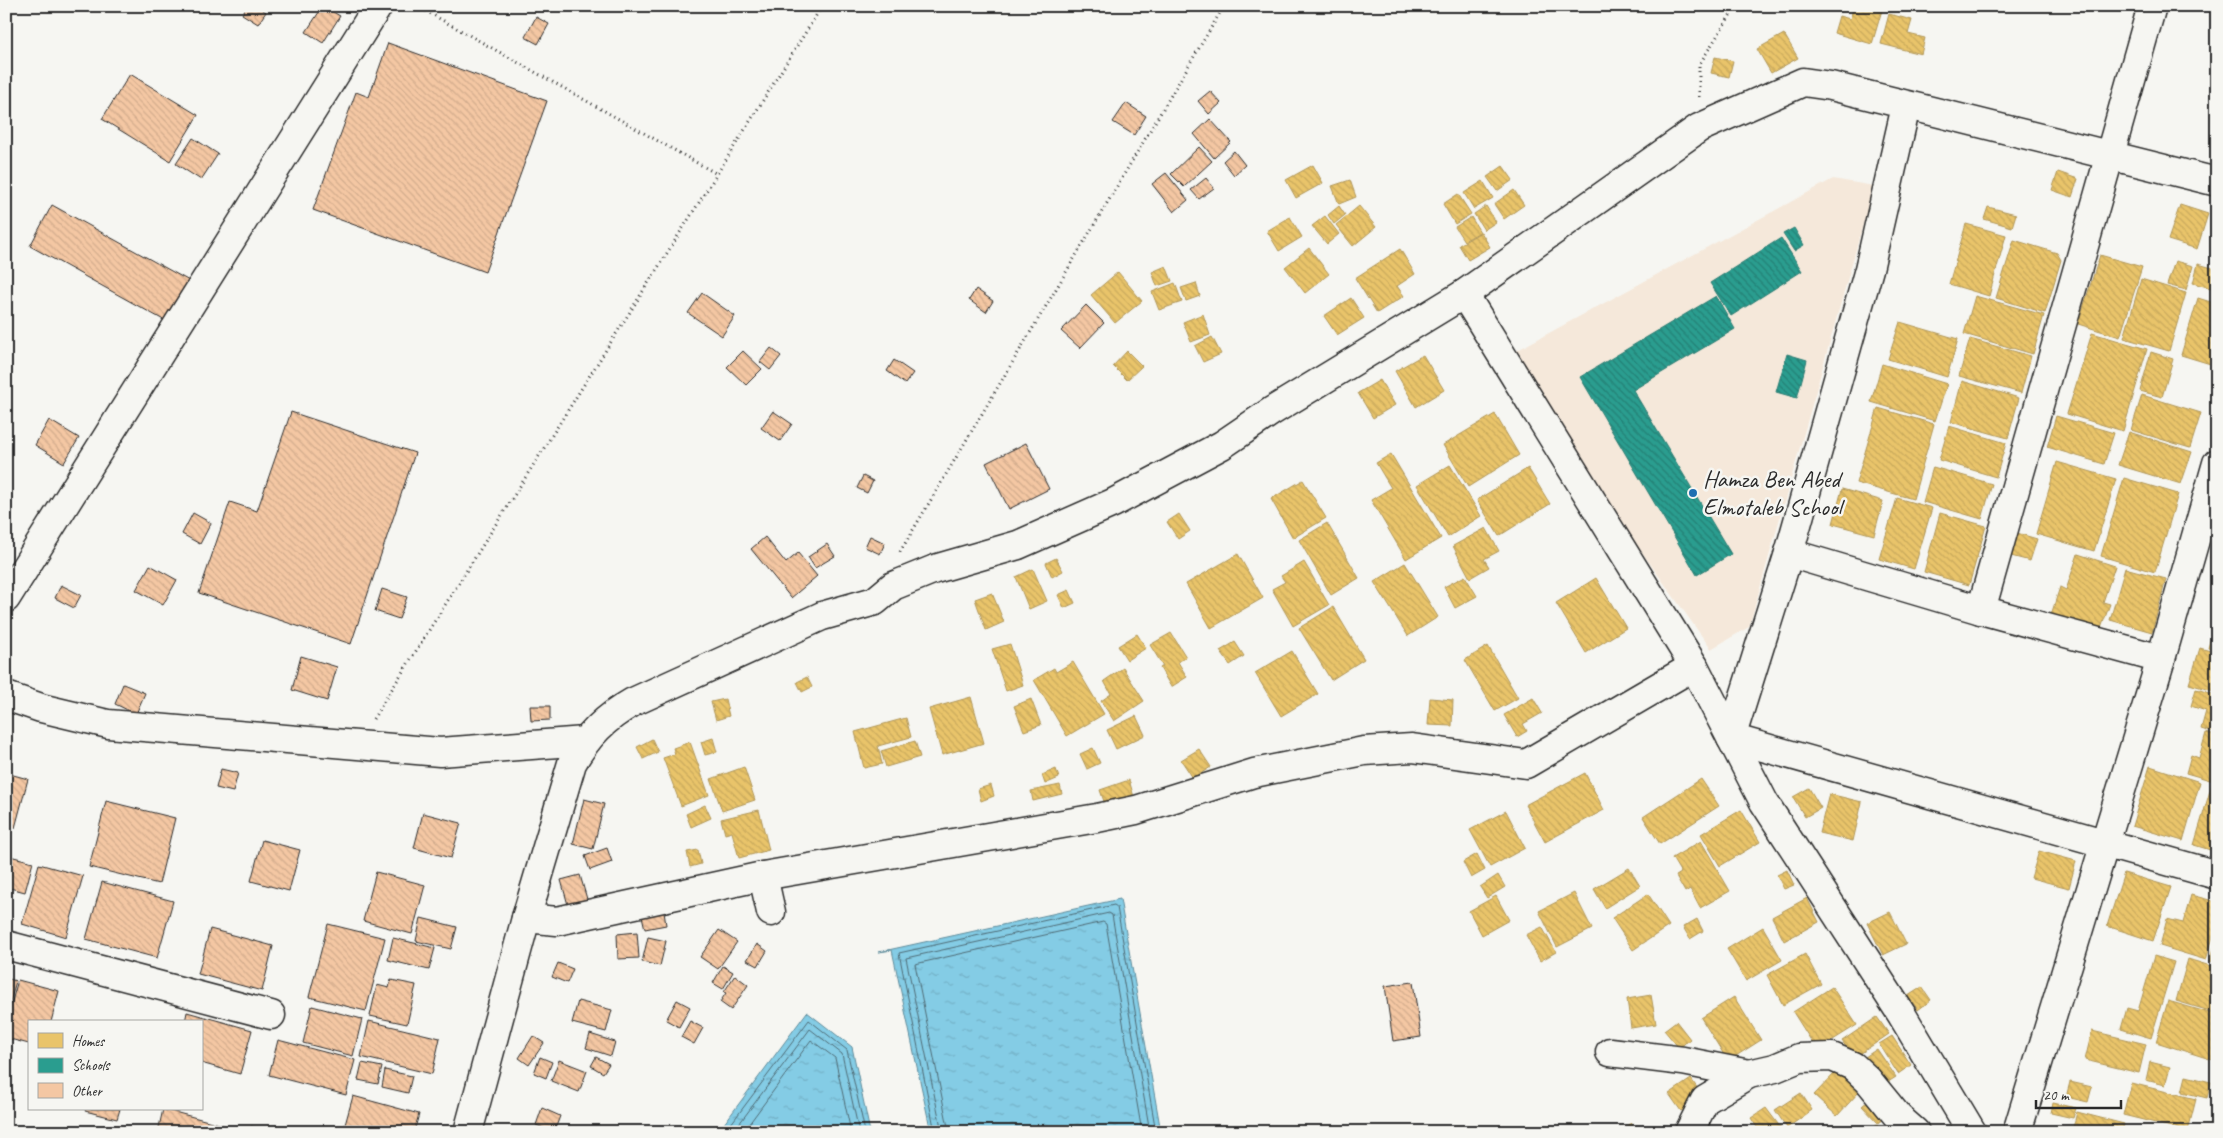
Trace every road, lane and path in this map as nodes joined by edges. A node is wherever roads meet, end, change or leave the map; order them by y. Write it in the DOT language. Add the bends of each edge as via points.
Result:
graph roads {
  1 [pos="378,6"];
  2 [pos="418,6"];
  3 [pos="822,6"];
  4 [pos="1224,6"];
  5 [pos="1736,6"];
  6 [pos="2152,6"];
  7 [pos="1906,106"];
  8 [pos="1700,128"];
  9 [pos="2108,154"];
  10 [pos="717,174"];
  11 [pos="2217,182"];
  12 [pos="1464,294"];
  13 [pos="2215,477"];
  14 [pos="1789,553"];
  15 [pos="893,586"];
  16 [pos="6,598"];
  17 [pos="1981,610"];
  18 [pos="2162,660"];
  19 [pos="1694,666"];
  20 [pos="6,696"];
  21 [pos="1732,738"];
  22 [pos="585,740"];
  23 [pos="357,745"];
  24 [pos="2106,843"];
  25 [pos="2217,875"];
  26 [pos="763,876"];
  27 [pos="771,912"];
  28 [pos="526,918"];
  29 [pos="6,945"];
  30 [pos="271,1015"];
  31 [pos="1610,1052"];
  32 [pos="1750,1074"];
  33 [pos="1968,1131"];
  34 [pos="468,1132"];
  35 [pos="1689,1132"];
  36 [pos="1915,1132"];
  37 [pos="2017,1132"];
  1 -- 16 [label="street"];
  2 -- 10 [label="path"];
  3 -- 10 [label="path"];
  4 -- 15 [label="path" via="894,562"];
  5 -- 8 [label="path" via="1698,65"];
  6 -- 9 [label="street"];
  7 -- 8 [label="street" via="1803,82"];
  7 -- 9 [label="street"];
  7 -- 14 [label="street" via="1869,268"];
  8 -- 12 [label="street"];
  9 -- 11 [label="street"];
  9 -- 17 [label="street"];
  10 -- 23 [label="path"];
  12 -- 15 [label="street" via="1222,445 1113,503 1018,545 935,569"];
  12 -- 19 [label="street"];
  13 -- 18 [label="street"];
  14 -- 17 [label="street"];
  14 -- 21 [label="street"];
  15 -- 22 [label="street" via="875,601 822,616 633,702 612,714"];
  17 -- 18 [label="street"];
  18 -- 24 [label="street"];
  19 -- 21 [label="street"];
  19 -- 26 [label="street" via="1526,764 1412,748 1364,751 1254,773 1136,810"];
  20 -- 23 [label="street" via="108,724"];
  21 -- 24 [label="street"];
  21 -- 33 [label="street" via="1764,802 1902,1015"];
  22 -- 23 [label="street" via="440,752"];
  22 -- 28 [label="street" via="572,763 560,798"];
  24 -- 25 [label="street"];
  24 -- 37 [label="street"];
  26 -- 27 [label="street"];
  26 -- 28 [label="street" via="557,921"];
  28 -- 34 [label="street"];
  29 -- 30 [label="street"];
  31 -- 32 [label="street"];
  32 -- 35 [label="street" via="1705,1100"];
  32 -- 36 [label="street" via="1799,1058 1832,1057 1853,1066"];
}
